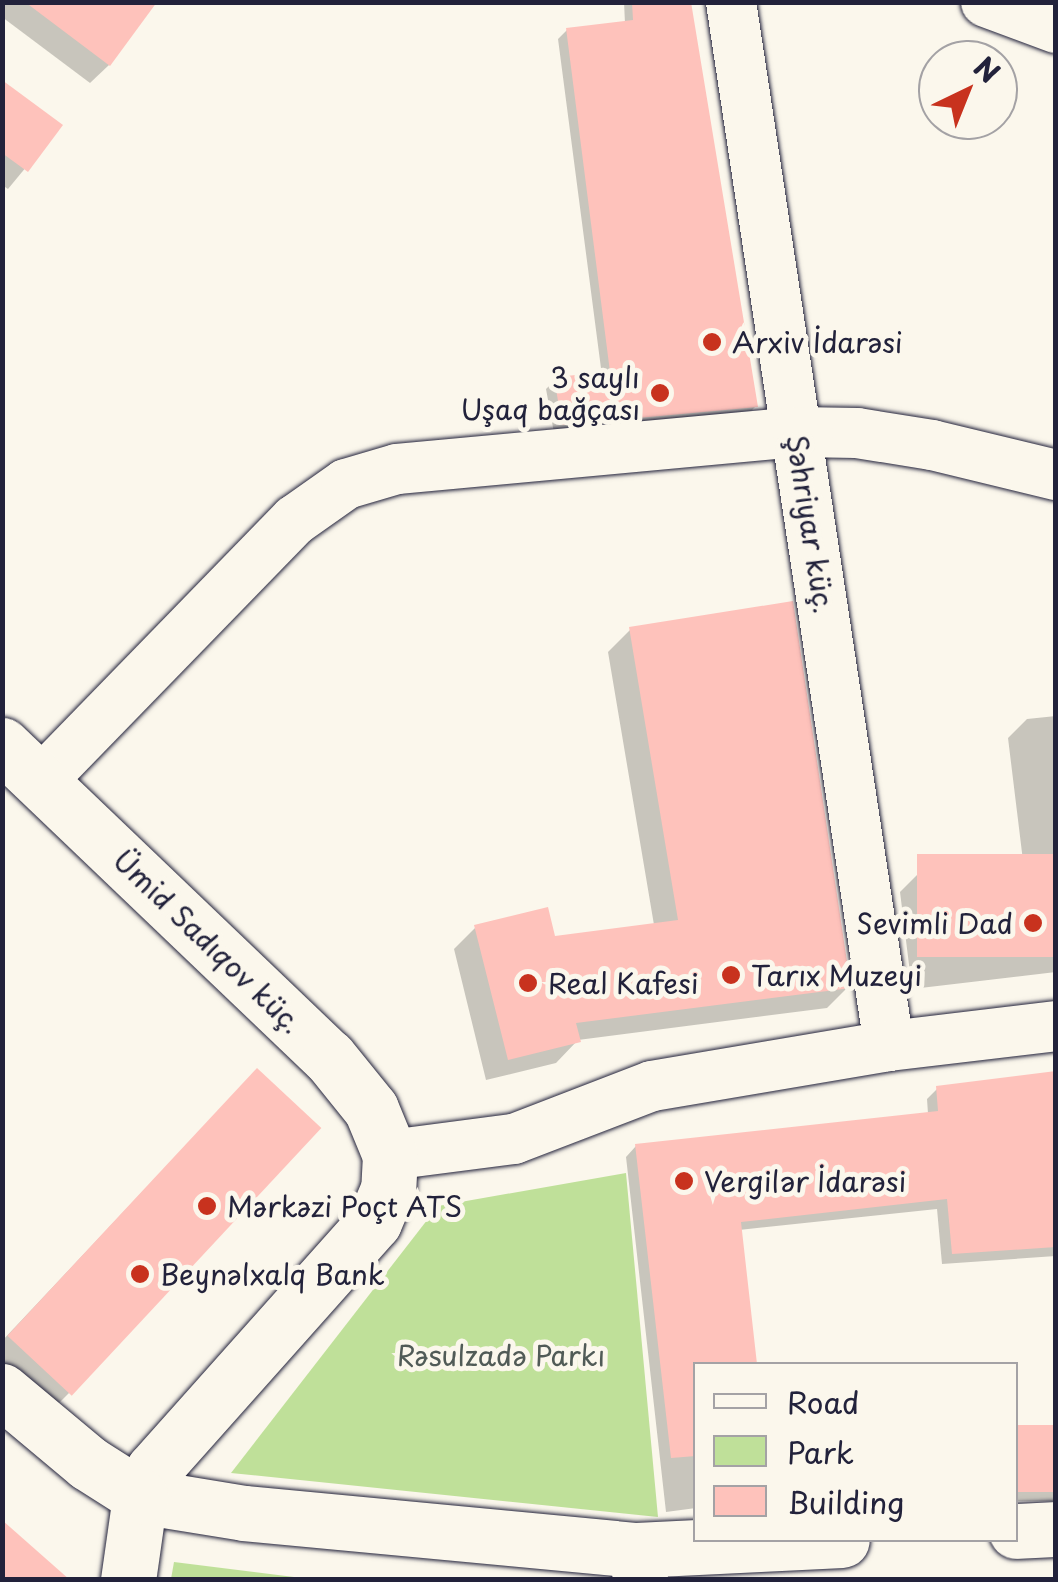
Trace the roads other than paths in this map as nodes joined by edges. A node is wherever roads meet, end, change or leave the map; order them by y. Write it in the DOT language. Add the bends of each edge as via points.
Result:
graph roads {
  1 [pos="732,2"];
  2 [pos="986,2"];
  3 [pos="1056,28"];
  4 [pos="798,432"];
  5 [pos="1056,475"];
  6 [pos="21,764"];
  7 [pos="1056,1026"];
  8 [pos="889,1046"];
  9 [pos="390,1155"];
  10 [pos="2,1391"];
  11 [pos="140,1496"];
  12 [pos="1056,1529"];
  13 [pos="1018,1531"];
  14 [pos="826,1542"];
  15 [pos="638,1565"];
  16 [pos="128,1580"];
  1 -- 4 [label="street, Şəhriyar küç."];
  2 -- 3 [label="street"];
  4 -- 5 [label="street" via="857,433"];
  4 -- 6 [label="street" via="398,469 346,484 295,520"];
  4 -- 8 [label="street, Şəhriyar küç."];
  6 -- 9 [label="main road, Ümid Sadıqov küç." via="330,1057 371,1109"];
  7 -- 8 [label="street"];
  8 -- 9 [label="street" via="652,1086 467,1150"];
  9 -- 11 [label="main road" via="388,1189 374,1222 178,1438"];
  10 -- 11 [label="main road" via="88,1463"];
  11 -- 15 [label="main road"];
  11 -- 16 [label="main road"];
  12 -- 13 [label="main road"];
  14 -- 15 [label="main road"];
}
